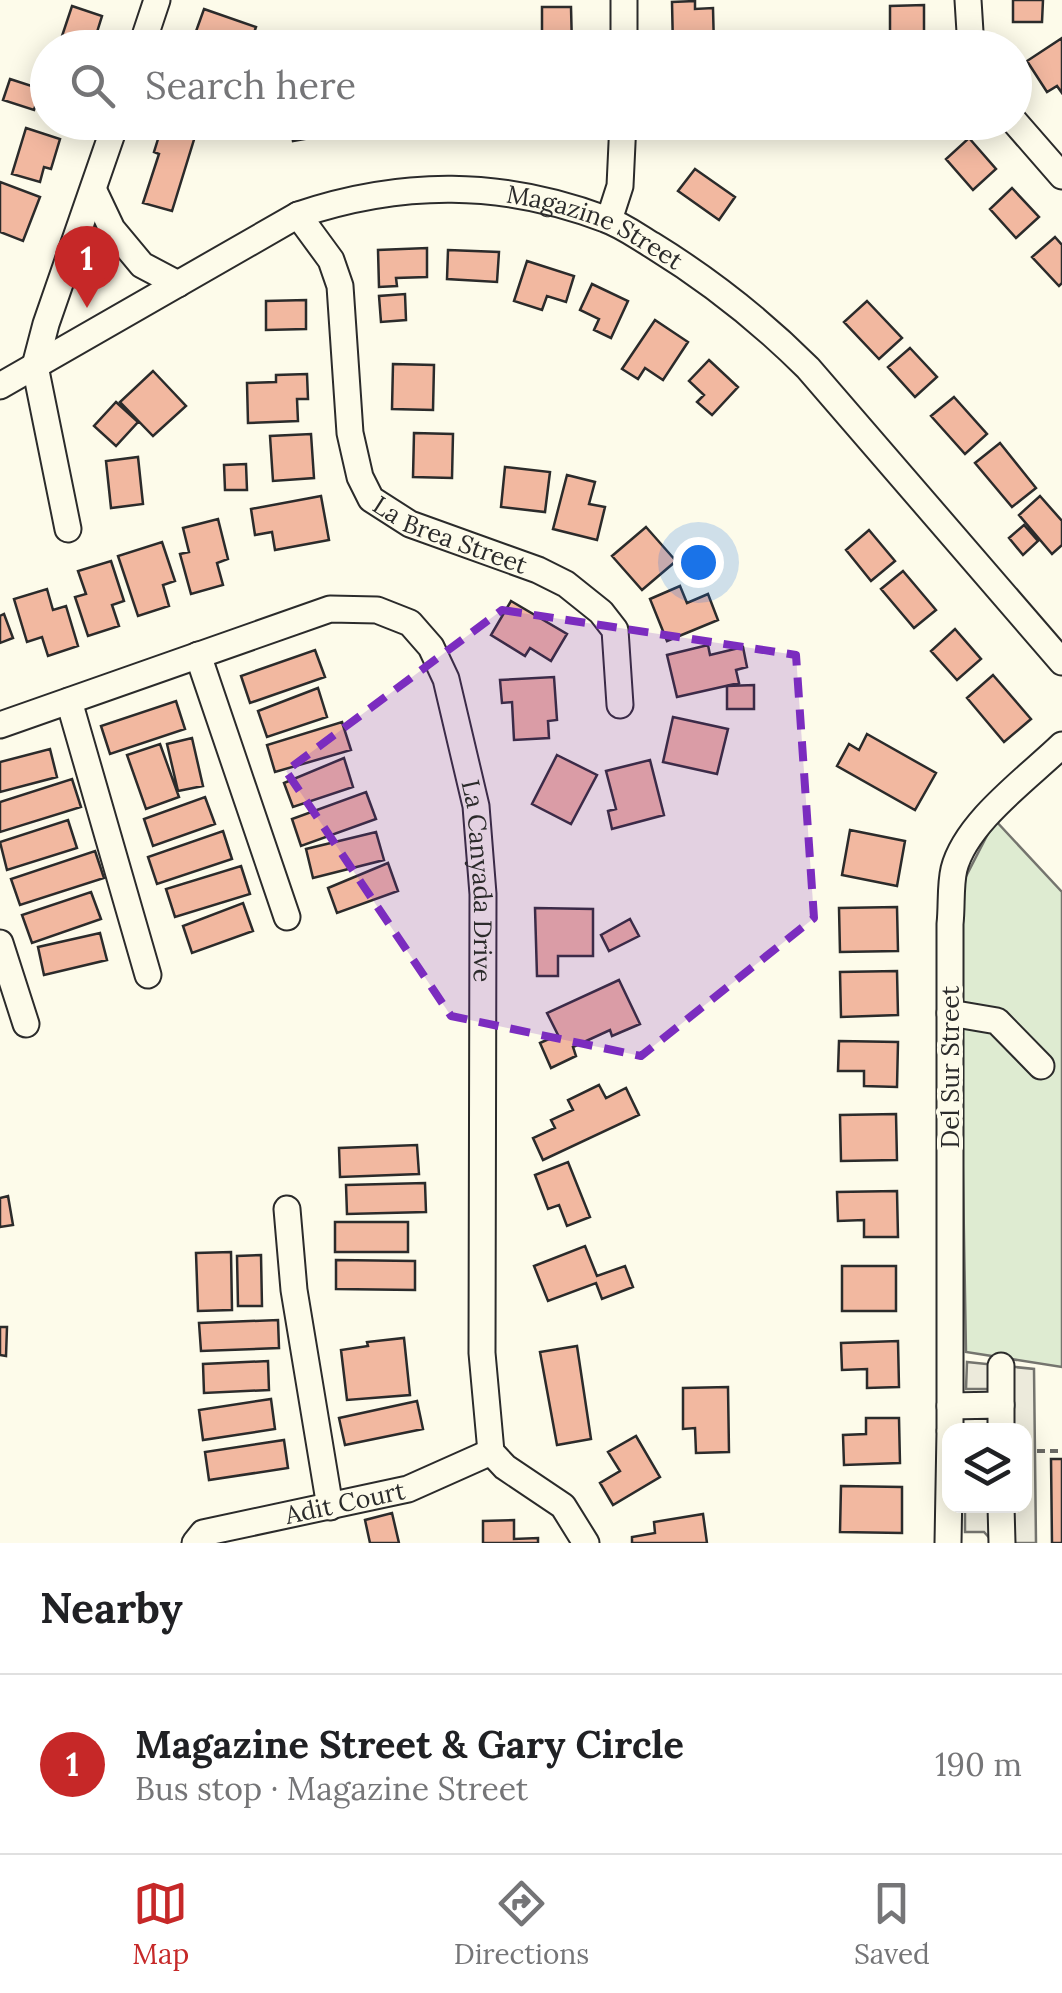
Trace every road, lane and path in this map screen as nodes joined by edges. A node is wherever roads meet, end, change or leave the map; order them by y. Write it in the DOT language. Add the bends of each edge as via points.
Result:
graph roads {
  1 [pos="158,0"];
  2 [pos="624,0"];
  3 [pos="968,0"];
  4 [pos="147,30"];
  5 [pos="624,30"];
  6 [pos="969,30"];
  7 [pos="110,140"];
  8 [pos="622,140"];
  9 [pos="1031,140"];
  10 [pos="1062,176"];
  11 [pos="94,192"];
  12 [pos="298,215"];
  13 [pos="609,220"];
  14 [pos="178,284"];
  15 [pos="35,366"];
  16 [pos="0,386"];
  17 [pos="68,528"];
  18 [pos="198,655"];
  19 [pos="1062,662"];
  20 [pos="70,702"];
  21 [pos="620,705"];
  22 [pos="0,726"];
  23 [pos="1062,745"];
  24 [pos="287,917"];
  25 [pos="0,944"];
  26 [pos="148,974"];
  27 [pos="950,1013"];
  28 [pos="26,1024"];
  29 [pos="1041,1066"];
  30 [pos="288,1209"];
  31 [pos="1001,1366"];
  32 [pos="1001,1418"];
  33 [pos="950,1423"];
  34 [pos="1032,1451"];
  35 [pos="1062,1451"];
  36 [pos="491,1452"];
  37 [pos="330,1507"];
  38 [pos="948,1513"];
  39 [pos="1001,1513"];
  40 [pos="195,1543"];
  41 [pos="586,1543"];
  42 [pos="948,1543"];
  43 [pos="1002,1543"];
  1 -- 4 [label="street"];
  2 -- 5 [label="street"];
  3 -- 6 [label="street"];
  7 -- 11 [label="street"];
  8 -- 13 [label="street" via="620,186"];
  9 -- 10 [label="street"];
  11 -- 14 [label="street" via="112,229 142,265"];
  11 -- 15 [label="street"];
  12 -- 13 [label="street, Magazine Street" via="377,193 457,188 502,192"];
  12 -- 14 [label="street, Magazine Street"];
  12 -- 21 [label="street, La Brea Street" via="331,260 340,286 350,433 371,499 410,524 538,570 601,612 614,630"];
  13 -- 19 [label="street, Magazine Street" via="672,257 773,333"];
  14 -- 15 [label="street, Magazine Street"];
  15 -- 16 [label="street, Magazine Street"];
  15 -- 17 [label="street"];
  18 -- 20 [label="street, La Canyada Drive"];
  18 -- 24 [label="street"];
  18 -- 36 [label="street, La Canyada Drive" via="330,609 377,610 410,623 446,679 476,806 483,894 482,1353"];
  20 -- 22 [label="street, La Canyada Drive"];
  20 -- 26 [label="street"];
  23 -- 27 [label="street, Del Sur Street" via="983,820 962,850 954,870"];
  25 -- 28 [label="street"];
  27 -- 29 [label="street" via="997,1021"];
  27 -- 33 [label="street, Del Sur Street"];
  30 -- 37 [label="street" via="294,1290"];
  31 -- 32 [label="street"];
  32 -- 33 [label="street"];
  34 -- 35 [label="path"];
  36 -- 37 [label="street, Adit Court" via="408,1490"];
  36 -- 41 [label="street" via="564,1506"];
  37 -- 40 [label="street, Adit Court" via="203,1533"];
  38 -- 42 [label="street, Del Sur Street"];
  39 -- 43 [label="street"];
}
